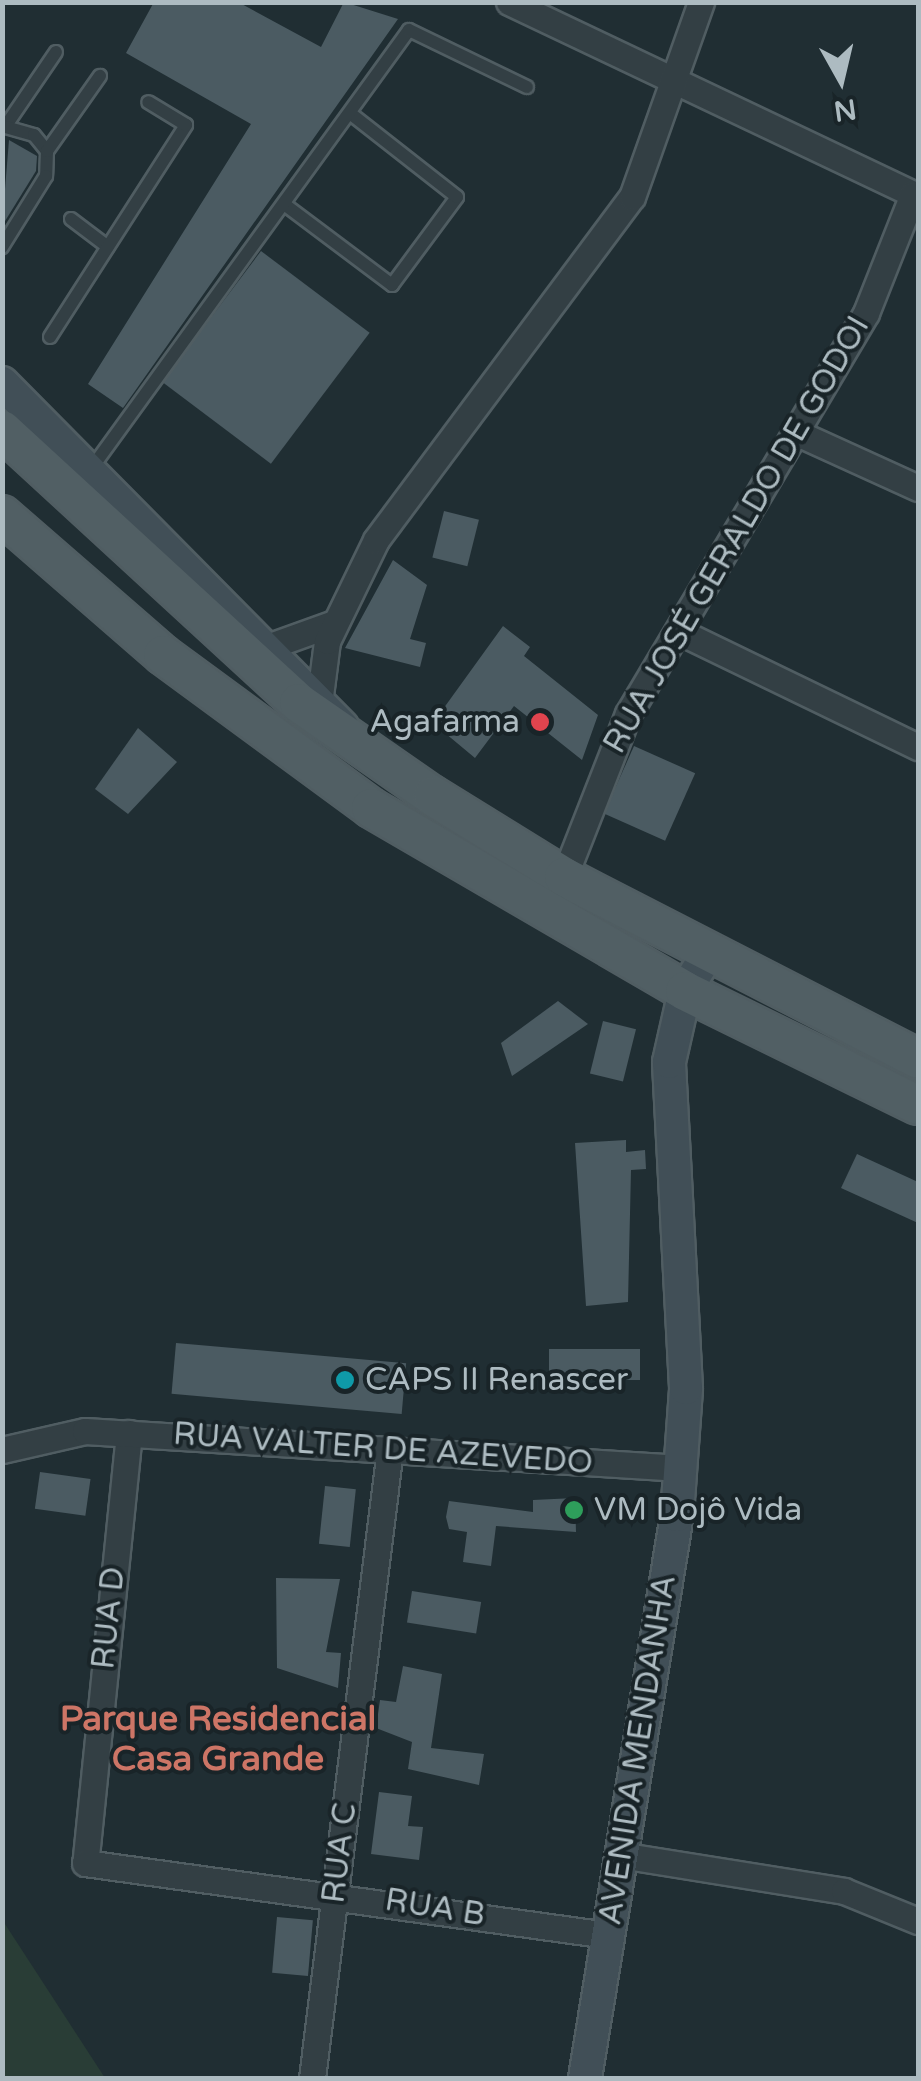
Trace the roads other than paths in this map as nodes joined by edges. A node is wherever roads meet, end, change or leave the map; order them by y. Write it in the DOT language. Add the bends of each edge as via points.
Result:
graph roads {
  1 [pos="509,2"];
  2 [pos="701,2"];
  3 [pos="56,52"];
  4 [pos="100,76"];
  5 [pos="672,84"];
  6 [pos="527,87"];
  7 [pos="148,102"];
  8 [pos="351,114"];
  9 [pos="5,125"];
  10 [pos="46,151"];
  11 [pos="916,195"];
  12 [pos="284,204"];
  13 [pos="71,219"];
  14 [pos="2,246"];
  15 [pos="108,248"];
  16 [pos="50,337"];
  17 [pos="2,382"];
  18 [pos="2,430"];
  19 [pos="795,432"];
  20 [pos="91,468"];
  21 [pos="918,488"];
  22 [pos="11,527"];
  23 [pos="334,623"];
  24 [pos="678,631"];
  25 [pos="270,646"];
  26 [pos="320,696"];
  27 [pos="352,739"];
  28 [pos="918,746"];
  29 [pos="564,877"];
  30 [pos="710,950"];
  31 [pos="685,991"];
  32 [pos="918,1059"];
  33 [pos="918,1106"];
  34 [pos="129,1433"];
  35 [pos="390,1449"];
  36 [pos="2,1450"];
  37 [pos="681,1468"];
  38 [pos="620,1855"];
  39 [pos="85,1864"];
  40 [pos="336,1893"];
  41 [pos="918,1921"];
  42 [pos="607,1934"];
  43 [pos="312,2078"];
  44 [pos="584,2078"];
  1 -- 5 [label="street"];
  2 -- 5 [label="street"];
  3 -- 9 [label="lane"];
  4 -- 10 [label="lane"];
  5 -- 11 [label="street"];
  5 -- 23 [label="street" via="632,197 376,540"];
  6 -- 8 [label="lane" via="409,30"];
  7 -- 15 [label="lane" via="186,125"];
  8 -- 12 [label="lane"];
  8 -- 12 [label="lane" via="457,197 414,255 392,284"];
  9 -- 10 [label="lane"];
  10 -- 14 [label="lane" via="46,176"];
  11 -- 19 [label="street, RUA JOSÉ GERALDO DE GODOI" via="866,313"];
  12 -- 20 [label="lane"];
  13 -- 15 [label="lane"];
  15 -- 16 [label="lane"];
  17 -- 20 [label="main road"];
  18 -- 27 [label="main road" via="255,664"];
  19 -- 21 [label="street"];
  19 -- 24 [label="street, RUA JOSÉ GERALDO DE GODOI"];
  20 -- 25 [label="main road"];
  22 -- 31 [label="main road" via="163,654 371,808"];
  23 -- 25 [label="street"];
  23 -- 26 [label="street"];
  24 -- 28 [label="street"];
  24 -- 29 [label="street, RUA JOSÉ GERALDO DE GODOI" via="628,714"];
  25 -- 26 [label="main road"];
  26 -- 27 [label="main road"];
  27 -- 29 [label="main road"];
  29 -- 30 [label="main road"];
  30 -- 31 [label="main road, AVENIDA MENDANHA"];
  30 -- 32 [label="main road"];
  31 -- 33 [label="main road"];
  31 -- 37 [label="main road, AVENIDA MENDANHA" via="669,1062 686,1388"];
  34 -- 35 [label="street, RUA VALTER DE AZEVEDO"];
  34 -- 36 [label="street, RUA VALTER DE AZEVEDO" via="85,1431"];
  34 -- 39 [label="street, RUA D"];
  35 -- 37 [label="street, RUA VALTER DE AZEVEDO"];
  35 -- 40 [label="street, RUA C"];
  37 -- 38 [label="main road, AVENIDA MENDANHA"];
  38 -- 41 [label="street" via="844,1891"];
  38 -- 42 [label="main road, AVENIDA MENDANHA"];
  39 -- 40 [label="street, RUA B"];
  40 -- 42 [label="street, RUA B"];
  40 -- 43 [label="street, RUA C"];
  42 -- 44 [label="main road, AVENIDA MENDANHA"];
}
